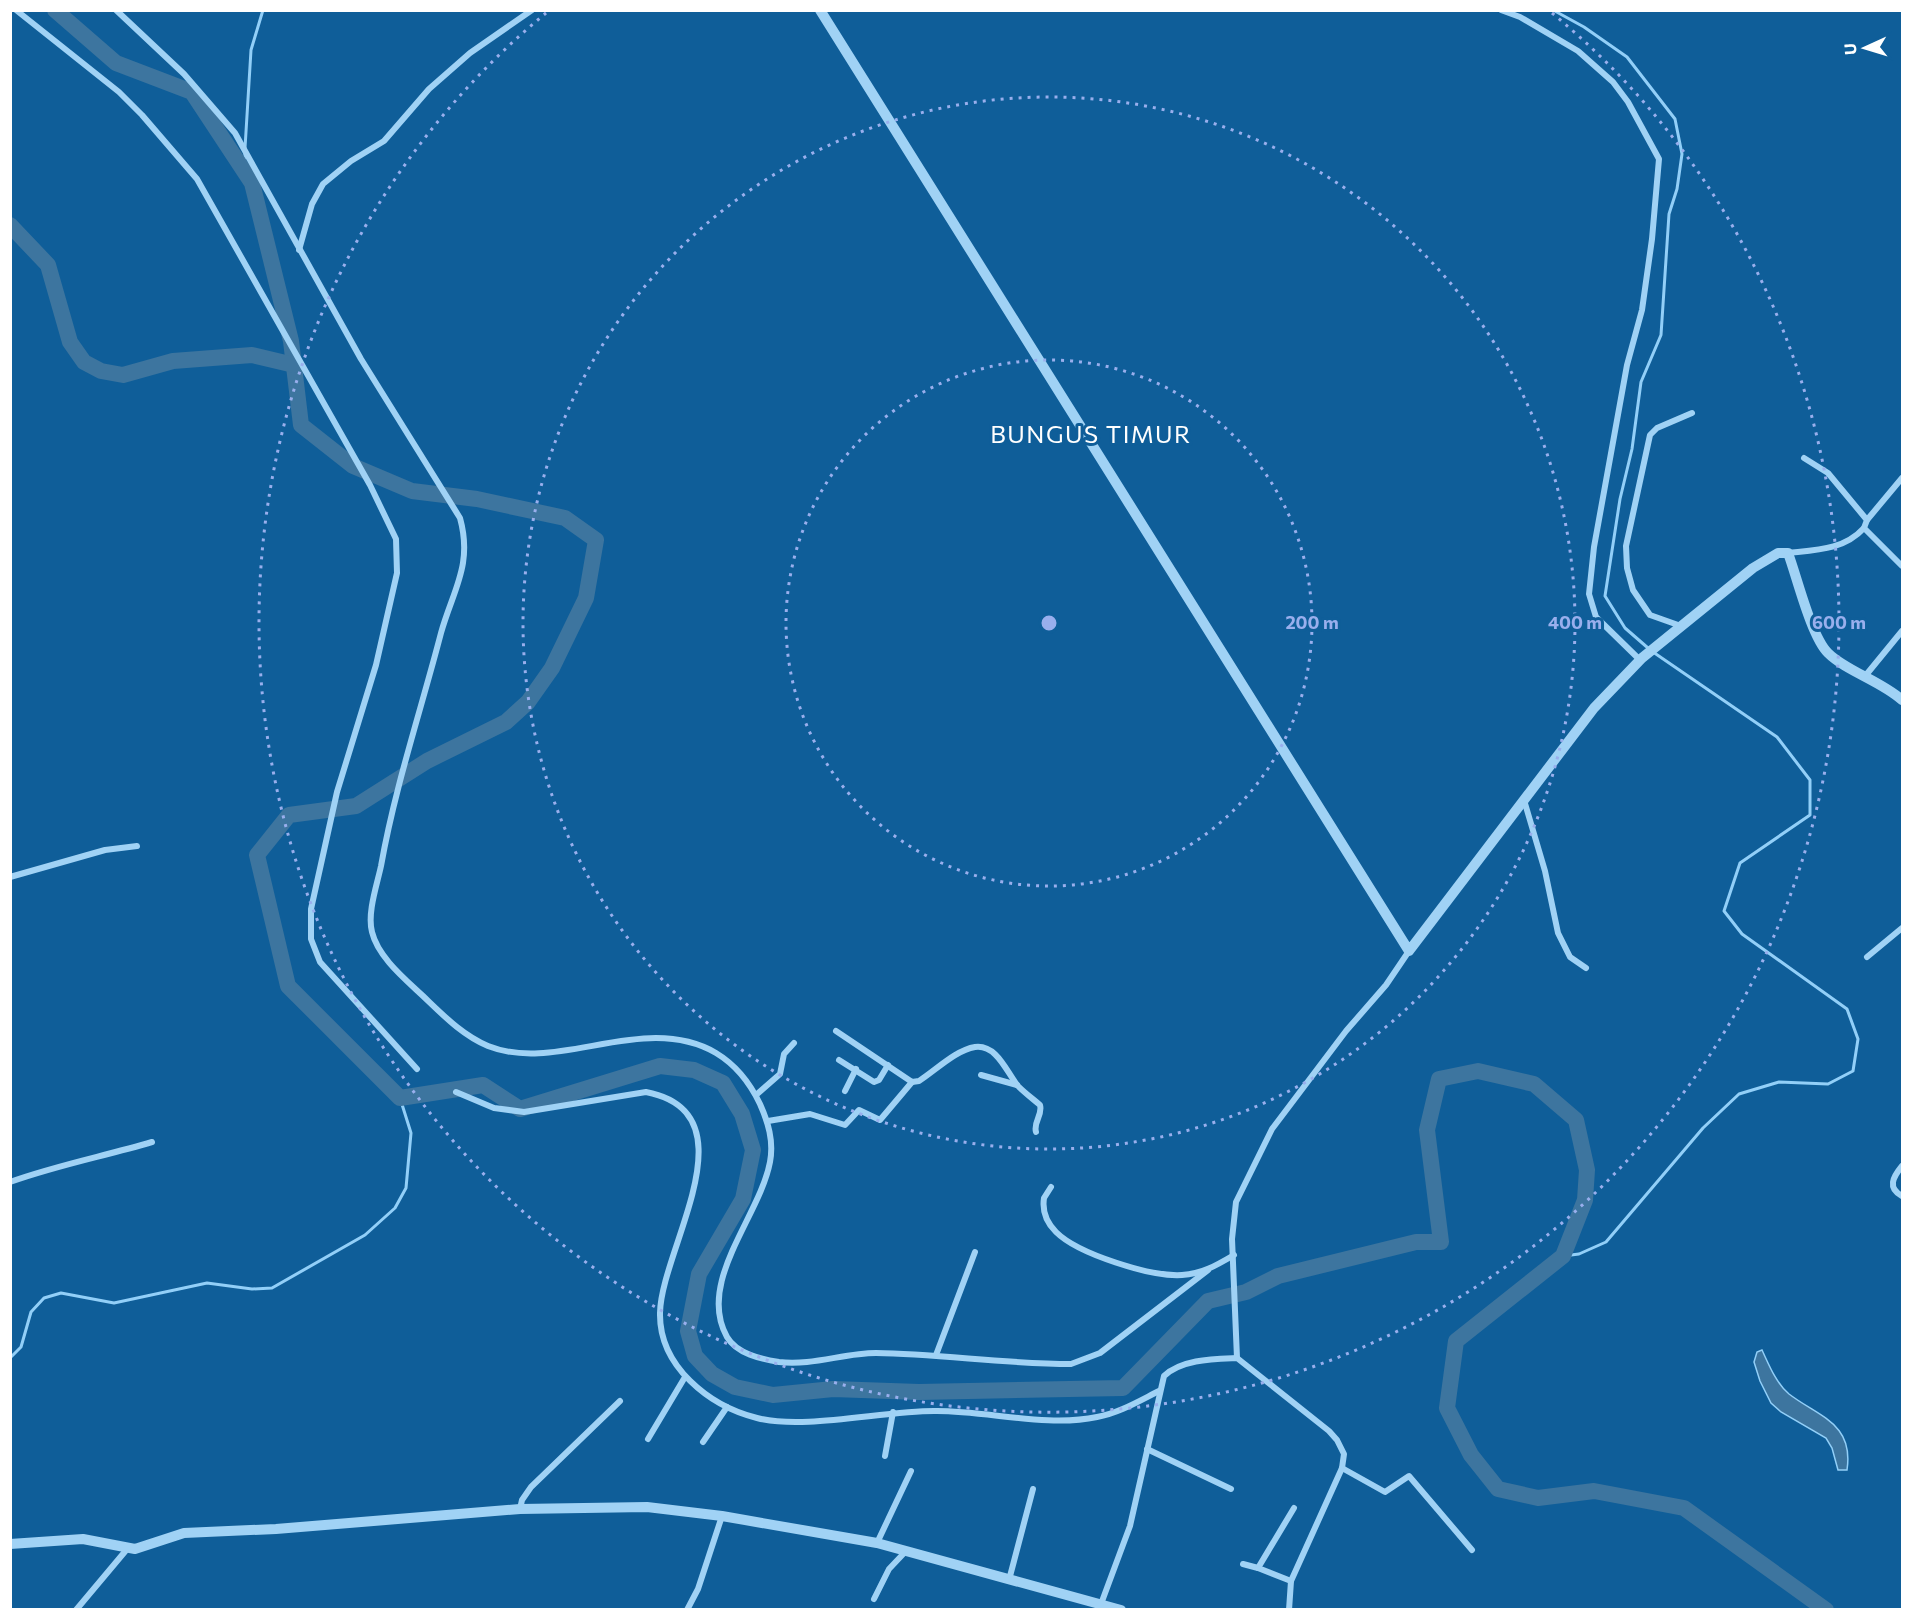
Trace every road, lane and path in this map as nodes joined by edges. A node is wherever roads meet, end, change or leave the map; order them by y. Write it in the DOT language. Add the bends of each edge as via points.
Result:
graph roads {
  1 [pos="16,10"];
  2 [pos="116,10"];
  3 [pos="532,10"];
  4 [pos="820,10"];
  5 [pos="1502,10"];
  6 [pos="299,250"];
  7 [pos="1692,413"];
  8 [pos="1804,458"];
  9 [pos="1902,478"];
  10 [pos="1867,520"];
  11 [pos="1864,528"];
  12 [pos="1788,553"];
  13 [pos="1902,566"];
  14 [pos="1680,627"];
  15 [pos="1902,630"];
  16 [pos="1641,659"];
  17 [pos="1866,675"];
  18 [pos="1902,700"];
  19 [pos="1524,799"];
  20 [pos="137,846"];
  21 [pos="10,877"];
  22 [pos="1902,928"];
  23 [pos="1409,951"];
  24 [pos="1868,957"];
  25 [pos="1586,968"];
  26 [pos="836,1031"];
  27 [pos="794,1043"];
  28 [pos="839,1060"];
  29 [pos="888,1065"];
  30 [pos="417,1069"];
  31 [pos="856,1069"];
  32 [pos="981,1075"];
  33 [pos="912,1083"];
  34 [pos="1018,1086"];
  35 [pos="845,1091"];
  36 [pos="456,1092"];
  37 [pos="757,1094"];
  38 [pos="768,1121"];
  39 [pos="1036,1132"];
  40 [pos="152,1142"];
  41 [pos="1902,1166"];
  42 [pos="10,1182"];
  43 [pos="1051,1187"];
  44 [pos="1902,1196"];
  45 [pos="975,1252"];
  46 [pos="1234,1255"];
  47 [pos="1208,1270"];
  48 [pos="936,1355"];
  49 [pos="1237,1358"];
  50 [pos="684,1379"];
  51 [pos="1159,1391"];
  52 [pos="620,1401"];
  53 [pos="727,1408"];
  54 [pos="893,1412"];
  55 [pos="648,1438"];
  56 [pos="703,1442"];
  57 [pos="1148,1449"];
  58 [pos="885,1456"];
  59 [pos="1342,1468"];
  60 [pos="911,1471"];
  61 [pos="1033,1489"];
  62 [pos="1231,1489"];
  63 [pos="1294,1508"];
  64 [pos="520,1509"];
  65 [pos="722,1516"];
  66 [pos="878,1543"];
  67 [pos="10,1544"];
  68 [pos="128,1548"];
  69 [pos="1472,1550"];
  70 [pos="907,1551"];
  71 [pos="1243,1564"];
  72 [pos="1258,1568"];
  73 [pos="1009,1581"];
  74 [pos="1291,1581"];
  75 [pos="874,1599"];
  76 [pos="1101,1604"];
  77 [pos="76,1610"];
  78 [pos="687,1610"];
  79 [pos="1121,1610"];
  80 [pos="1289,1610"];
  1 -- 30 [label="street" via="119,92 182,159 210,198 370,485 396,539 397,573 311,909 313,950 327,971"];
  2 -- 6 [label="street" via="184,74 236,133"];
  3 -- 6 [label="street" via="470,53 429,88 384,141 323,184 312,204"];
  4 -- 23 [label="street"];
  5 -- 16 [label="street" via="1578,51 1613,82 1659,159 1642,310 1627,365 1589,594 1596,617"];
  6 -- 37 [label="street" via="399,423 455,507 465,540 464,564 396,799 371,922 379,948 402,976 459,1028 500,1050 537,1052 654,1036 693,1043 715,1053"];
  7 -- 14 [label="street" via="1650,435 1626,546 1627,568 1641,606 1659,620"];
  8 -- 10 [label="street" via="1828,472"];
  9 -- 10 [label="street"];
  10 -- 11 [label="street"];
  11 -- 12 [label="street" via="1839,546"];
  11 -- 13 [label="street"];
  12 -- 14 [label="street" via="1778,553 1753,568"];
  12 -- 17 [label="street" via="1823,648"];
  14 -- 16 [label="street"];
  15 -- 17 [label="street"];
  16 -- 19 [label="street" via="1594,708"];
  17 -- 18 [label="street"];
  19 -- 23 [label="street"];
  19 -- 25 [label="street" via="1558,933 1570,957"];
  20 -- 21 [label="street" via="105,850"];
  22 -- 24 [label="street"];
  23 -- 46 [label="street" via="1386,986 1346,1031 1272,1129 1236,1202"];
  26 -- 29 [label="street"];
  27 -- 37 [label="street" via="786,1051 782,1071"];
  28 -- 31 [label="street"];
  29 -- 31 [label="street" via="877,1082"];
  29 -- 33 [label="street"];
  31 -- 35 [label="street"];
  32 -- 34 [label="street"];
  33 -- 34 [label="street" via="978,1047 1001,1060"];
  33 -- 38 [label="street" via="880,1120 859,1110 845,1125 810,1114"];
  34 -- 39 [label="street" via="1040,1105"];
  36 -- 50 [label="street" via="480,1104 524,1112 646,1092 665,1096 677,1104 695,1125 700,1153 691,1204 660,1313 668,1351"];
  37 -- 38 [label="street"];
  38 -- 48 [label="street" via="770,1162 756,1203 734,1244 721,1288 718,1314 733,1346 749,1355 782,1362 856,1354"];
  40 -- 42 [label="street" via="88,1161 58,1165"];
  41 -- 44 [label="street" via="1893,1180 1894,1190"];
  43 -- 47 [label="street" via="1044,1198 1046,1217 1056,1232 1076,1244 1145,1270 1182,1275"];
  45 -- 48 [label="street"];
  46 -- 47 [label="street"];
  46 -- 49 [label="street"];
  47 -- 48 [label="street" via="1115,1343 1088,1359 1071,1364 1045,1364"];
  49 -- 51 [label="street" via="1176,1366 1164,1376"];
  49 -- 59 [label="street" via="1337,1440 1344,1454"];
  50 -- 53 [label="street"];
  50 -- 55 [label="street"];
  51 -- 54 [label="street" via="1095,1418 935,1410"];
  51 -- 57 [label="street"];
  52 -- 64 [label="street" via="531,1487"];
  53 -- 54 [label="street" via="774,1422"];
  53 -- 56 [label="street"];
  54 -- 58 [label="street"];
  57 -- 62 [label="street"];
  57 -- 76 [label="street" via="1130,1526"];
  59 -- 69 [label="street" via="1385,1492 1409,1476"];
  59 -- 74 [label="street"];
  60 -- 66 [label="street"];
  61 -- 73 [label="street"];
  63 -- 72 [label="street"];
  64 -- 65 [label="street" via="647,1507"];
  64 -- 68 [label="street" via="184,1533 140,1548"];
  65 -- 66 [label="street"];
  65 -- 78 [label="street"];
  66 -- 70 [label="street"];
  67 -- 68 [label="street" via="83,1539"];
  68 -- 77 [label="street"];
  70 -- 73 [label="street"];
  70 -- 75 [label="street" via="889,1569"];
  71 -- 72 [label="street"];
  72 -- 74 [label="street"];
  73 -- 76 [label="street"];
  74 -- 80 [label="street"];
  76 -- 79 [label="street"];
}
